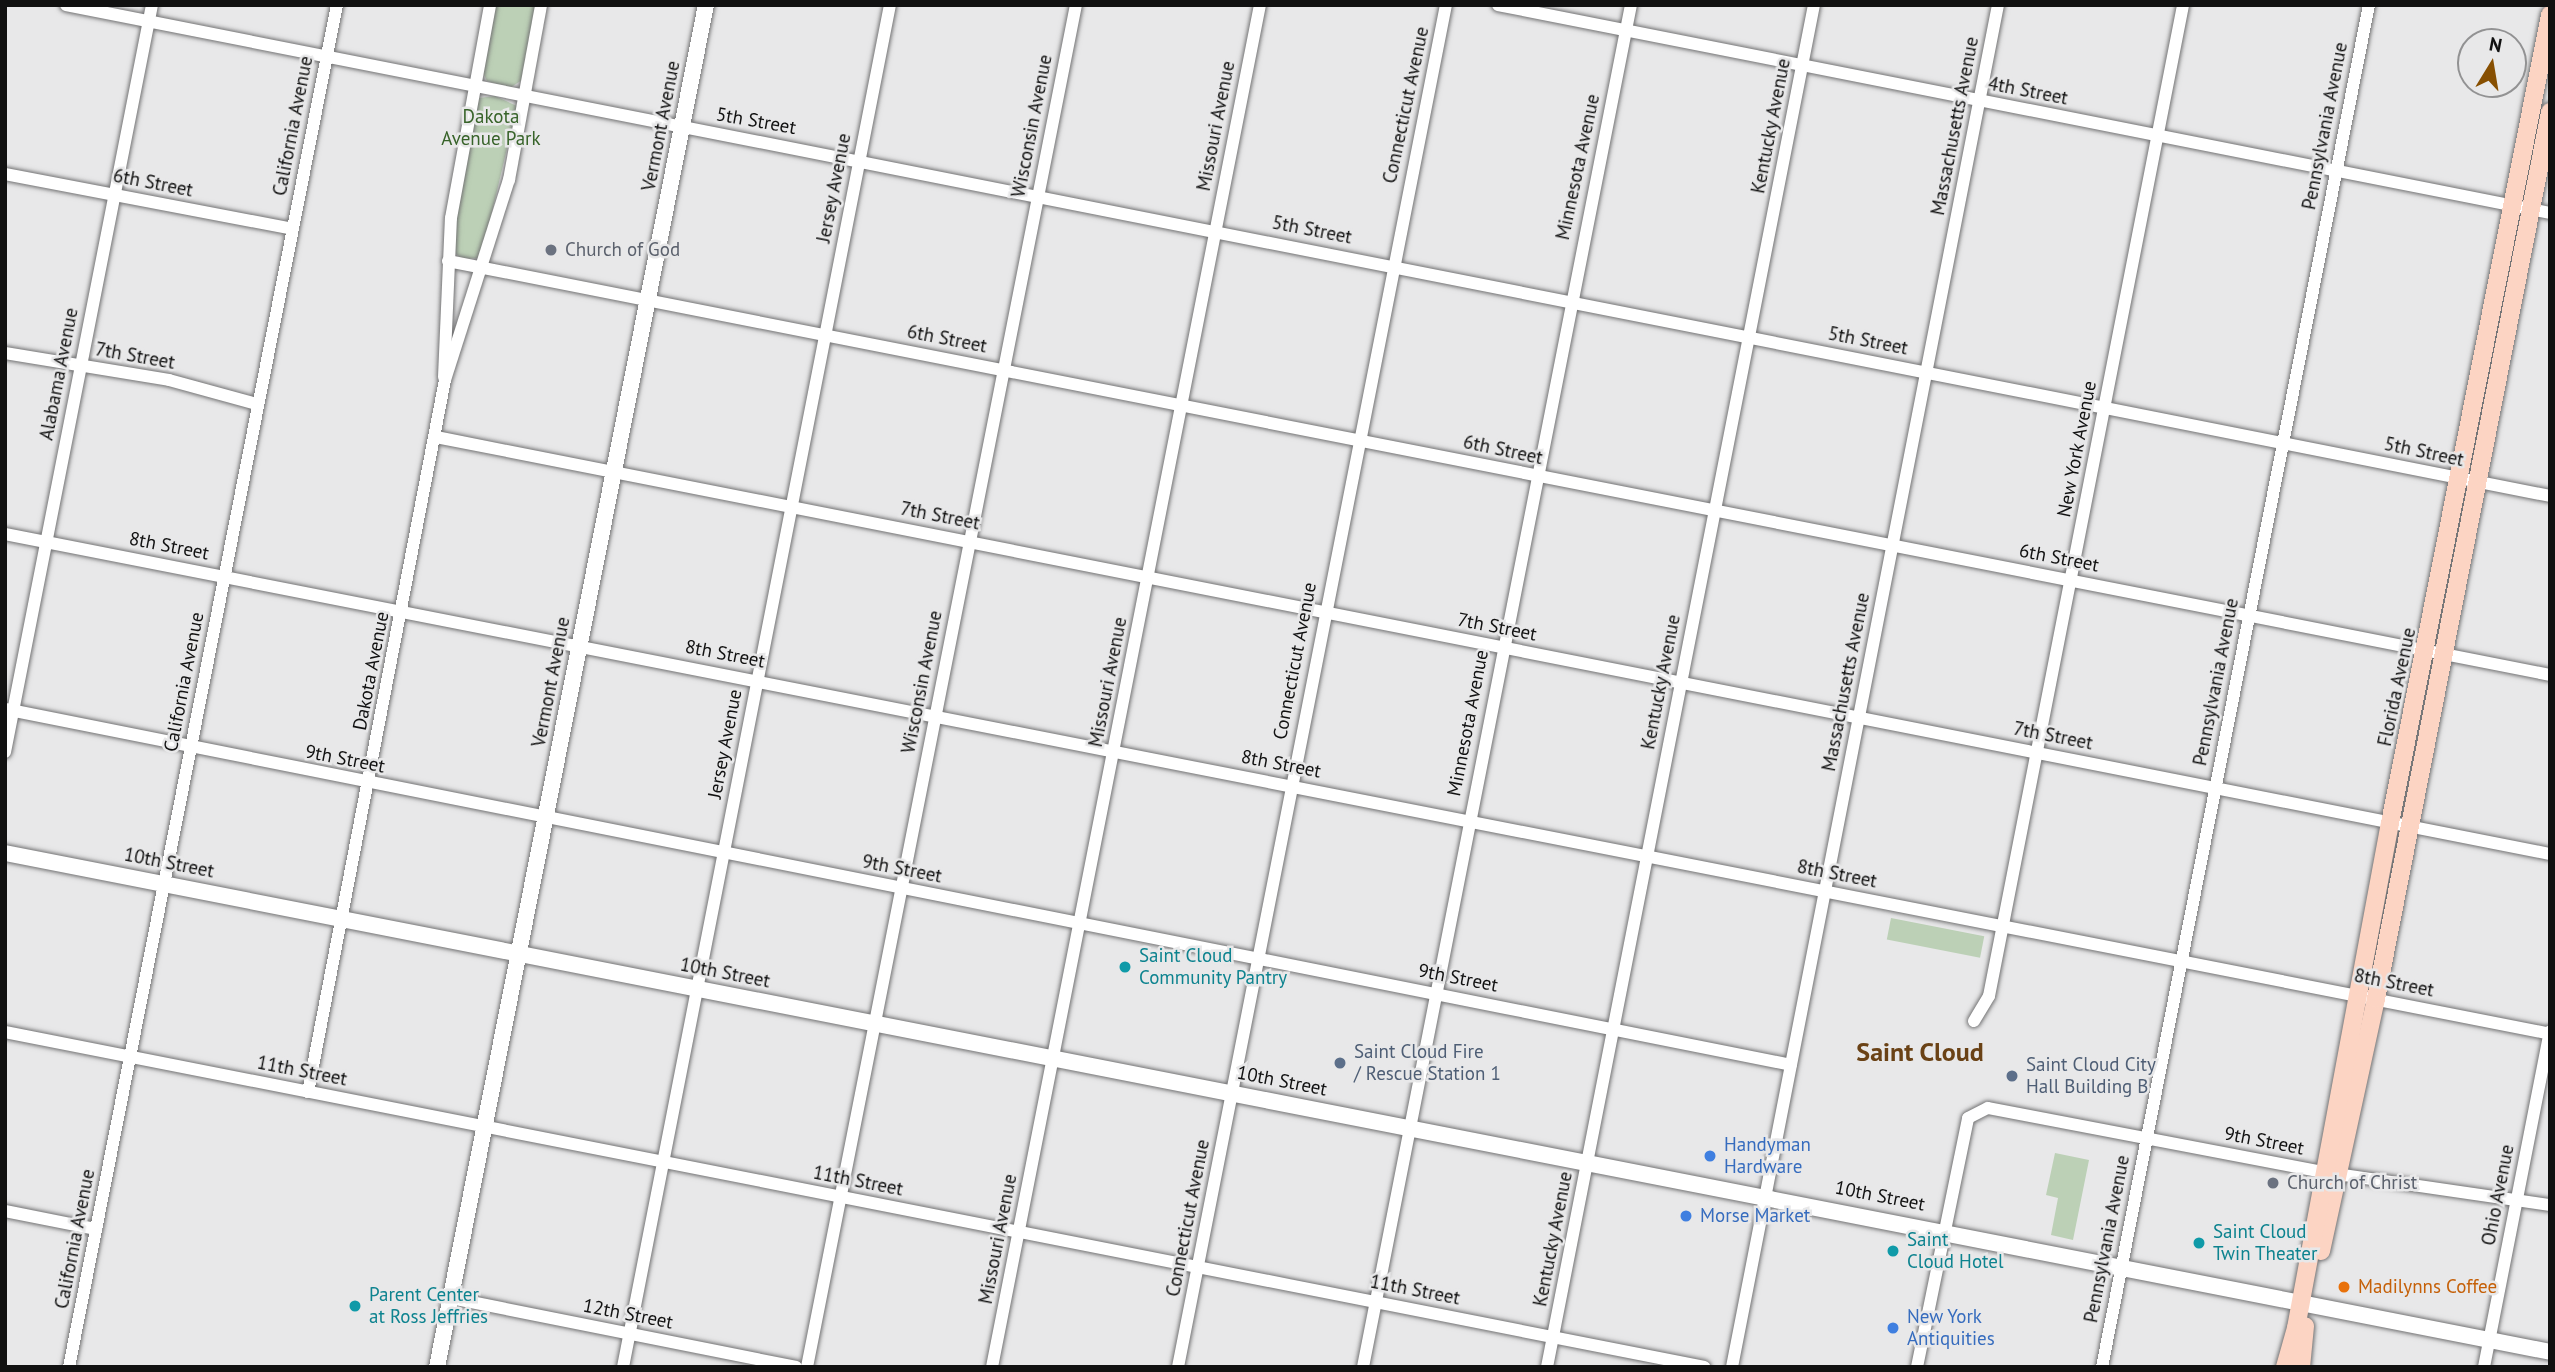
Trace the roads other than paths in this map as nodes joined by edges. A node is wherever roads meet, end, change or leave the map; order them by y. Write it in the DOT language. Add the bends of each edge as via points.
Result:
graph roads {
  1 [pos="66,5"];
  2 [pos="152,5"];
  3 [pos="337,5"];
  4 [pos="490,5"];
  5 [pos="541,5"];
  6 [pos="706,5"];
  7 [pos="890,5"];
  8 [pos="1076,5"];
  9 [pos="1260,5"];
  10 [pos="1446,5"];
  11 [pos="1499,5"];
  12 [pos="1631,5"];
  13 [pos="1814,5"];
  14 [pos="1998,5"];
  15 [pos="2183,5"];
  16 [pos="2369,5"];
  17 [pos="2550,15"];
  18 [pos="149,22"];
  19 [pos="1626,30"];
  20 [pos="327,57"];
  21 [pos="1802,66"];
  22 [pos="474,86"];
  23 [pos="524,97"];
  24 [pos="1979,102"];
  25 [pos="2550,112"];
  26 [pos="682,127"];
  27 [pos="2157,135"];
  28 [pos="859,160"];
  29 [pos="2336,171"];
  30 [pos="5,174"];
  31 [pos="114,195"];
  32 [pos="1037,197"];
  33 [pos="2512,206"];
  34 [pos="2531,209"];
  35 [pos="2550,213"];
  36 [pos="293,229"];
  37 [pos="1214,231"];
  38 [pos="448,261"];
  39 [pos="1393,265"];
  40 [pos="484,267"];
  41 [pos="647,300"];
  42 [pos="1570,300"];
  43 [pos="824,334"];
  44 [pos="1749,337"];
  45 [pos="5,353"];
  46 [pos="80,367"];
  47 [pos="1002,369"];
  48 [pos="1926,372"];
  49 [pos="445,380"];
  50 [pos="257,404"];
  51 [pos="1180,404"];
  52 [pos="2105,406"];
  53 [pos="436,437"];
  54 [pos="1360,440"];
  55 [pos="2283,442"];
  56 [pos="614,472"];
  57 [pos="1539,478"];
  58 [pos="2459,479"];
  59 [pos="2477,482"];
  60 [pos="2550,496"];
  61 [pos="792,508"];
  62 [pos="1715,510"];
  63 [pos="5,534"];
  64 [pos="45,541"];
  65 [pos="970,542"];
  66 [pos="1892,545"];
  67 [pos="225,576"];
  68 [pos="1148,578"];
  69 [pos="2071,579"];
  70 [pos="402,611"];
  71 [pos="1324,612"];
  72 [pos="2249,616"];
  73 [pos="579,646"];
  74 [pos="1502,648"];
  75 [pos="2434,652"];
  76 [pos="2550,675"];
  77 [pos="757,680"];
  78 [pos="1681,682"];
  79 [pos="9,710"];
  80 [pos="935,716"];
  81 [pos="1858,718"];
  82 [pos="191,748"];
  83 [pos="5,751"];
  84 [pos="1114,752"];
  85 [pos="2037,752"];
  86 [pos="369,783"];
  87 [pos="1290,786"];
  88 [pos="2215,788"];
  89 [pos="546,818"];
  90 [pos="1469,820"];
  91 [pos="2390,823"];
  92 [pos="2409,825"];
  93 [pos="5,853"];
  94 [pos="724,853"];
  95 [pos="2550,854"];
  96 [pos="1646,856"];
  97 [pos="163,883"];
  98 [pos="901,888"];
  99 [pos="1824,891"];
  100 [pos="342,918"];
  101 [pos="1080,923"];
  102 [pos="2003,926"];
  103 [pos="519,954"];
  104 [pos="1258,958"];
  105 [pos="2183,962"];
  106 [pos="697,989"];
  107 [pos="1436,993"];
  108 [pos="2357,996"];
  109 [pos="2376,999"];
  110 [pos="1974,1021"];
  111 [pos="874,1024"];
  112 [pos="1613,1029"];
  113 [pos="5,1032"];
  114 [pos="2550,1033"];
  115 [pos="130,1057"];
  116 [pos="1053,1058"];
  117 [pos="1791,1065"];
  118 [pos="308,1092"];
  119 [pos="1231,1093"];
  120 [pos="485,1127"];
  121 [pos="1409,1127"];
  122 [pos="2146,1138"];
  123 [pos="663,1162"];
  124 [pos="1587,1163"];
  125 [pos="2331,1173"];
  126 [pos="841,1197"];
  127 [pos="1765,1197"];
  128 [pos="2517,1200"];
  129 [pos="2550,1205"];
  130 [pos="5,1211"];
  131 [pos="96,1229"];
  132 [pos="1945,1230"];
  133 [pos="1019,1232"];
  134 [pos="2122,1265"];
  135 [pos="1199,1267"];
  136 [pos="452,1298"];
  137 [pos="1377,1302"];
  138 [pos="2305,1302"];
  139 [pos="629,1334"];
  140 [pos="1553,1337"];
  141 [pos="2489,1340"];
  142 [pos="2550,1352"];
  143 [pos="69,1367"];
  144 [pos="437,1367"];
  145 [pos="623,1367"];
  146 [pos="796,1367"];
  147 [pos="807,1367"];
  148 [pos="992,1367"];
  149 [pos="1178,1367"];
  150 [pos="1363,1367"];
  151 [pos="1547,1367"];
  152 [pos="1704,1367"];
  153 [pos="1732,1367"];
  154 [pos="1917,1367"];
  155 [pos="2102,1367"];
  156 [pos="2285,1367"];
  157 [pos="2301,1367"];
  158 [pos="2484,1367"];
  1 -- 18 [label="street, 5th Street"];
  2 -- 18 [label="street, Alabama Avenue"];
  3 -- 20 [label="street, California Avenue"];
  4 -- 22 [label="street, Dakota Avenue"];
  5 -- 23 [label="street, Dakota Avenue"];
  6 -- 26 [label="street, Vermont Avenue"];
  7 -- 28 [label="street, Jersey Avenue"];
  8 -- 32 [label="street, Wisconsin Avenue"];
  9 -- 37 [label="street, Missouri Avenue"];
  10 -- 39 [label="street, Connecticut Avenue"];
  11 -- 19 [label="street, 4th Street"];
  12 -- 19 [label="street, Minnesota Avenue"];
  13 -- 21 [label="street, Kentucky Avenue"];
  14 -- 24 [label="street, Massachusetts Avenue"];
  15 -- 27 [label="street, New York Avenue"];
  16 -- 29 [label="street, Pennsylvania Avenue"];
  17 -- 33 [label="main road, Florida Avenue"];
  18 -- 20 [label="street, 5th Street"];
  18 -- 31 [label="street, Alabama Avenue"];
  19 -- 21 [label="street, 4th Street"];
  19 -- 42 [label="street, Minnesota Avenue"];
  20 -- 22 [label="street, 5th Street"];
  20 -- 36 [label="street, California Avenue"];
  21 -- 24 [label="street, 4th Street"];
  21 -- 44 [label="street, Kentucky Avenue"];
  22 -- 23 [label="street, 5th Street"];
  22 -- 38 [label="street, Dakota Avenue" via="456,176"];
  23 -- 26 [label="street, 5th Street"];
  23 -- 40 [label="street, Dakota Avenue" via="509,180"];
  24 -- 27 [label="street, 4th Street"];
  24 -- 48 [label="street, Massachusetts Avenue"];
  25 -- 34 [label="main road, Florida Avenue"];
  26 -- 28 [label="street, 5th Street"];
  26 -- 41 [label="street, Vermont Avenue"];
  27 -- 29 [label="street, 4th Street"];
  27 -- 52 [label="street, New York Avenue"];
  28 -- 32 [label="street, 5th Street"];
  28 -- 43 [label="street, Jersey Avenue"];
  29 -- 33 [label="street, 4th Street"];
  29 -- 55 [label="street, Pennsylvania Avenue"];
  30 -- 31 [label="street, 6th Street"];
  31 -- 36 [label="street, 6th Street"];
  31 -- 46 [label="street, Alabama Avenue"];
  32 -- 37 [label="street, 5th Street"];
  32 -- 47 [label="street, Wisconsin Avenue"];
  33 -- 34 [label="street, 4th Street"];
  33 -- 58 [label="main road, Florida Avenue"];
  34 -- 35 [label="street, 4th Street"];
  34 -- 59 [label="main road, Florida Avenue"];
  36 -- 50 [label="street, California Avenue"];
  37 -- 39 [label="street, 5th Street"];
  37 -- 51 [label="street, Missouri Avenue"];
  38 -- 40 [label="street, 6th Street"];
  38 -- 49 [label="street, Dakota Avenue"];
  39 -- 42 [label="street, 5th Street"];
  39 -- 54 [label="street, Connecticut Avenue"];
  40 -- 41 [label="street, 6th Street"];
  40 -- 49 [label="street, Dakota Avenue"];
  41 -- 43 [label="street, 6th Street"];
  41 -- 56 [label="street, Vermont Avenue"];
  42 -- 44 [label="street, 5th Street"];
  42 -- 57 [label="street, Minnesota Avenue"];
  43 -- 47 [label="street, 6th Street"];
  43 -- 61 [label="street, Jersey Avenue"];
  44 -- 48 [label="street, 5th Street"];
  44 -- 62 [label="street, Kentucky Avenue"];
  45 -- 46 [label="street, 7th Street"];
  46 -- 50 [label="street, 7th Street" via="169,380"];
  46 -- 64 [label="street, Alabama Avenue"];
  47 -- 51 [label="street, 6th Street"];
  47 -- 65 [label="street, Wisconsin Avenue"];
  48 -- 52 [label="street, 5th Street"];
  48 -- 66 [label="street, Massachusetts Avenue"];
  49 -- 53 [label="street, Dakota Avenue"];
  50 -- 67 [label="street, California Avenue"];
  51 -- 54 [label="street, 6th Street"];
  51 -- 68 [label="street, Missouri Avenue"];
  52 -- 55 [label="street, 5th Street"];
  52 -- 69 [label="street, New York Avenue"];
  53 -- 56 [label="street, 7th Street"];
  53 -- 70 [label="street, Dakota Avenue"];
  54 -- 57 [label="street, 6th Street"];
  54 -- 71 [label="street, Connecticut Avenue"];
  55 -- 58 [label="street, 5th Street"];
  55 -- 72 [label="street, Pennsylvania Avenue"];
  56 -- 61 [label="street, 7th Street"];
  56 -- 73 [label="street, Vermont Avenue"];
  57 -- 62 [label="street, 6th Street"];
  57 -- 74 [label="street, Minnesota Avenue"];
  58 -- 59 [label="street, 5th Street"];
  58 -- 75 [label="main road, Florida Avenue"];
  59 -- 60 [label="street, 5th Street"];
  59 -- 75 [label="main road, Florida Avenue"];
  61 -- 65 [label="street, 7th Street"];
  61 -- 77 [label="street, Jersey Avenue"];
  62 -- 66 [label="street, 6th Street"];
  62 -- 78 [label="street, Kentucky Avenue"];
  63 -- 64 [label="street, 8th Street"];
  64 -- 67 [label="street, 8th Street"];
  64 -- 79 [label="street, Alabama Avenue"];
  65 -- 68 [label="street, 7th Street"];
  65 -- 80 [label="street, Wisconsin Avenue"];
  66 -- 69 [label="street, 6th Street"];
  66 -- 81 [label="street, Massachusetts Avenue"];
  67 -- 70 [label="street, 8th Street"];
  67 -- 82 [label="street, California Avenue"];
  68 -- 71 [label="street, 7th Street"];
  68 -- 84 [label="street, Missouri Avenue"];
  69 -- 72 [label="street, 6th Street"];
  69 -- 85 [label="street, New York Avenue"];
  70 -- 73 [label="street, 8th Street"];
  70 -- 86 [label="street, Dakota Avenue"];
  71 -- 74 [label="street, 7th Street"];
  71 -- 87 [label="street, Connecticut Avenue"];
  72 -- 75 [label="street, 6th Street"];
  72 -- 88 [label="street, Pennsylvania Avenue"];
  73 -- 77 [label="street, 8th Street"];
  73 -- 89 [label="street, Vermont Avenue"];
  74 -- 78 [label="street, 7th Street"];
  74 -- 90 [label="street, Minnesota Avenue"];
  75 -- 76 [label="street, 6th Street"];
  75 -- 91 [label="main road, Florida Avenue"];
  75 -- 92 [label="main road, Florida Avenue"];
  77 -- 80 [label="street, 8th Street"];
  77 -- 94 [label="street, Jersey Avenue"];
  78 -- 81 [label="street, 7th Street"];
  78 -- 96 [label="street, Kentucky Avenue"];
  79 -- 82 [label="street, 9th Street"];
  79 -- 83 [label="street, Alabama Avenue"];
  80 -- 84 [label="street, 8th Street"];
  80 -- 98 [label="street, Wisconsin Avenue"];
  81 -- 85 [label="street, 7th Street"];
  81 -- 99 [label="street, Massachusetts Avenue"];
  82 -- 86 [label="street, 9th Street"];
  82 -- 97 [label="street, California Avenue"];
  84 -- 87 [label="street, 8th Street"];
  84 -- 101 [label="street, Missouri Avenue"];
  85 -- 88 [label="street, 7th Street"];
  85 -- 102 [label="street, New York Avenue"];
  86 -- 89 [label="street, 9th Street"];
  86 -- 100 [label="street, Dakota Avenue"];
  87 -- 90 [label="street, 8th Street"];
  87 -- 104 [label="street, Connecticut Avenue"];
  88 -- 91 [label="street, 7th Street"];
  88 -- 105 [label="street, Pennsylvania Avenue"];
  89 -- 94 [label="street, 9th Street"];
  89 -- 103 [label="street, Vermont Avenue"];
  90 -- 96 [label="street, 8th Street"];
  90 -- 107 [label="street, Minnesota Avenue"];
  91 -- 92 [label="street, 7th Street"];
  91 -- 108 [label="main road, Florida Avenue"];
  92 -- 95 [label="street, 7th Street"];
  92 -- 109 [label="main road, Florida Avenue"];
  93 -- 97 [label="street, 10th Street"];
  94 -- 98 [label="street, 9th Street"];
  94 -- 106 [label="street, Jersey Avenue"];
  96 -- 99 [label="street, 8th Street"];
  96 -- 112 [label="street, Kentucky Avenue"];
  97 -- 100 [label="street, 10th Street"];
  97 -- 115 [label="street, California Avenue"];
  98 -- 101 [label="street, 9th Street"];
  98 -- 111 [label="street, Wisconsin Avenue"];
  99 -- 102 [label="street, 8th Street"];
  99 -- 117 [label="street, Massachusetts Avenue"];
  100 -- 103 [label="street, 10th Street"];
  100 -- 118 [label="street, Dakota Avenue"];
  101 -- 104 [label="street, 9th Street"];
  101 -- 116 [label="street, Missouri Avenue"];
  102 -- 105 [label="street, 8th Street"];
  102 -- 110 [label="street, New York Avenue" via="1989,996"];
  103 -- 106 [label="street, 10th Street"];
  103 -- 120 [label="street, Vermont Avenue"];
  104 -- 107 [label="street, 9th Street"];
  104 -- 119 [label="street, Connecticut Avenue"];
  105 -- 108 [label="street, 8th Street"];
  105 -- 122 [label="street, Pennsylvania Avenue"];
  106 -- 111 [label="street, 10th Street"];
  106 -- 123 [label="street, Jersey Avenue"];
  107 -- 112 [label="street, 9th Street"];
  107 -- 121 [label="street, Minnesota Avenue"];
  108 -- 109 [label="street, 8th Street"];
  108 -- 125 [label="main road, Florida Avenue"];
  109 -- 114 [label="street, 8th Street"];
  109 -- 125 [label="main road, Florida Avenue"];
  111 -- 116 [label="street, 10th Street"];
  111 -- 126 [label="street, Wisconsin Avenue"];
  112 -- 117 [label="street, 9th Street"];
  112 -- 124 [label="street, Kentucky Avenue"];
  113 -- 115 [label="street, 11th Street"];
  114 -- 128 [label="street, Ohio Avenue"];
  115 -- 118 [label="street, 11th Street"];
  115 -- 131 [label="street, California Avenue"];
  116 -- 119 [label="street, 10th Street"];
  116 -- 133 [label="street, Missouri Avenue"];
  117 -- 127 [label="street, Massachusetts Avenue"];
  118 -- 120 [label="street, 11th Street"];
  119 -- 121 [label="street, 10th Street"];
  119 -- 135 [label="street, Connecticut Avenue"];
  120 -- 123 [label="street, 11th Street"];
  120 -- 136 [label="street, Vermont Avenue"];
  121 -- 124 [label="street, 10th Street"];
  121 -- 137 [label="street, Minnesota Avenue"];
  122 -- 125 [label="street, 9th Street"];
  122 -- 132 [label="street, 9th Street" via="1988,1108 1974,1113 1968,1118"];
  122 -- 134 [label="street, Pennsylvania Avenue"];
  123 -- 126 [label="street, 11th Street"];
  123 -- 139 [label="street, Jersey Avenue"];
  124 -- 127 [label="street, 10th Street"];
  124 -- 140 [label="street, Kentucky Avenue"];
  125 -- 128 [label="street, 9th Street"];
  125 -- 138 [label="main road, Florida Avenue"];
  126 -- 133 [label="street, 11th Street"];
  126 -- 147 [label="street, Wisconsin Avenue"];
  127 -- 132 [label="street, 10th Street"];
  127 -- 153 [label="street, Massachusetts Avenue"];
  128 -- 129 [label="street, 9th Street"];
  128 -- 141 [label="street, Ohio Avenue"];
  130 -- 131 [label="street"];
  131 -- 143 [label="street, California Avenue"];
  132 -- 134 [label="street, 10th Street"];
  132 -- 154 [label="street"];
  133 -- 135 [label="street, 11th Street"];
  133 -- 148 [label="street, Missouri Avenue"];
  134 -- 138 [label="street, 10th Street"];
  134 -- 155 [label="street, Pennsylvania Avenue"];
  135 -- 137 [label="street, 11th Street"];
  135 -- 149 [label="street, Connecticut Avenue"];
  136 -- 139 [label="street, 12th Street"];
  136 -- 144 [label="street, Vermont Avenue"];
  137 -- 140 [label="street, 11th Street"];
  137 -- 150 [label="street, Minnesota Avenue"];
  138 -- 141 [label="street, 10th Street"];
  138 -- 156 [label="main road, Florida Avenue"];
  138 -- 157 [label="main road, Florida Avenue"];
  139 -- 145 [label="street, Jersey Avenue"];
  139 -- 146 [label="street, 12th Street"];
  140 -- 151 [label="street, Kentucky Avenue"];
  140 -- 152 [label="street, 11th Street"];
  141 -- 142 [label="street, 10th Street"];
  141 -- 158 [label="street, Ohio Avenue"];
}
